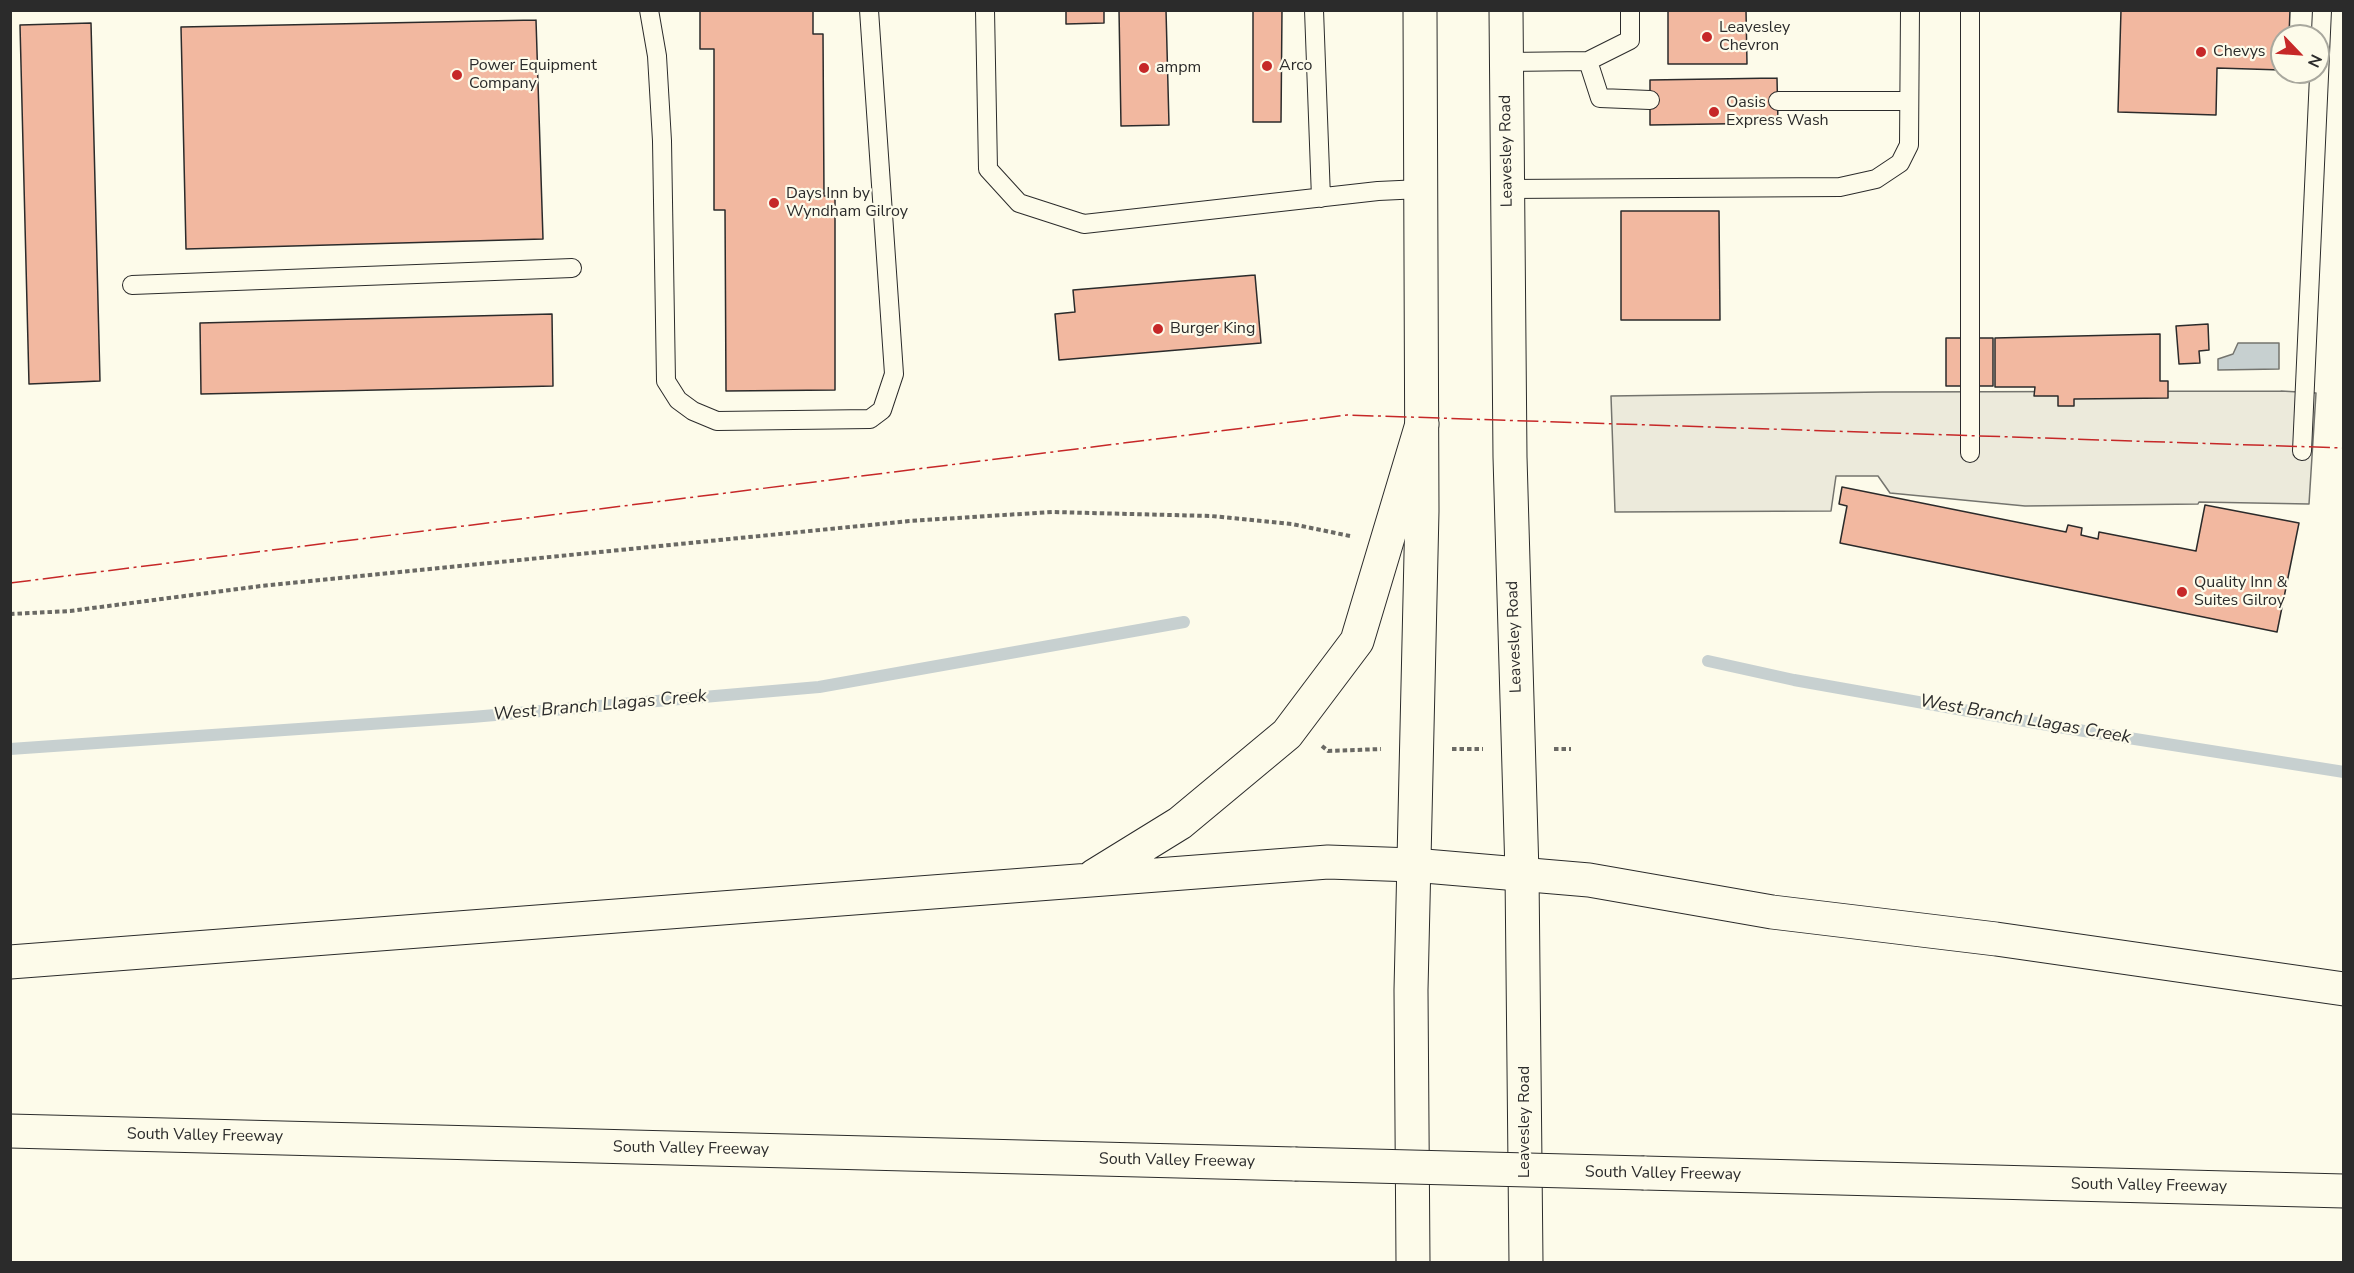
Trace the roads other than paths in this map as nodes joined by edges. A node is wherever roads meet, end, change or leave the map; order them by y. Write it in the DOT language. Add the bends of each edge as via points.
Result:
graph roads {
  1 [pos="649,10"];
  2 [pos="869,10"];
  3 [pos="985,10"];
  4 [pos="1314,10"];
  5 [pos="1420,10"];
  6 [pos="1506,10"];
  7 [pos="1630,10"];
  8 [pos="1910,10"];
  9 [pos="1970,10"];
  10 [pos="2322,10"];
  11 [pos="1588,61"];
  12 [pos="1506,62"];
  13 [pos="1650,100"];
  14 [pos="1778,100"];
  15 [pos="1909,101"];
  16 [pos="1421,189"];
  17 [pos="1508,189"];
  18 [pos="1321,198"];
  19 [pos="572,268"];
  20 [pos="132,285"];
  21 [pos="1422,424"];
  22 [pos="2302,451"];
  23 [pos="1970,453"];
  24 [pos="1413,865"];
  25 [pos="1522,873"];
  26 [pos="1087,880"];
  27 [pos="10,962"];
  28 [pos="2343,989"];
  29 [pos="10,1131"];
  30 [pos="2343,1191"];
  31 [pos="1413,1263"];
  32 [pos="1526,1263"];
  1 -- 2 [label="lane" via="657,56 662,141 666,381 678,400 717,421 870,419 882,410 894,374"];
  3 -- 18 [label="lane" via="988,169 1018,203 1084,224"];
  4 -- 18 [label="lane"];
  5 -- 16 [label="main road"];
  6 -- 12 [label="main road, Leavesley Road"];
  7 -- 11 [label="lane" via="1630,40"];
  8 -- 15 [label="lane"];
  9 -- 23 [label="lane"];
  10 -- 22 [label="lane"];
  11 -- 12 [label="lane"];
  11 -- 13 [label="lane" via="1600,98"];
  12 -- 17 [label="main road, Leavesley Road"];
  14 -- 15 [label="lane"];
  15 -- 17 [label="lane" via="1909,145 1900,163 1876,179 1840,187"];
  16 -- 18 [label="lane"];
  16 -- 21 [label="main road"];
  17 -- 25 [label="main road, Leavesley Road" via="1510,457"];
  19 -- 20 [label="lane"];
  21 -- 24 [label="main road"];
  21 -- 26 [label="main road" via="1357,641 1287,734 1180,823"];
  24 -- 25 [label="main road"];
  24 -- 26 [label="main road" via="1308,862"];
  24 -- 31 [label="main road"];
  25 -- 28 [label="main road" via="1589,880 1772,912 1996,939"];
  25 -- 32 [label="main road, Leavesley Road"];
  26 -- 27 [label="main road"];
  29 -- 30 [label="main road, South Valley Freeway, bridge"];
}
